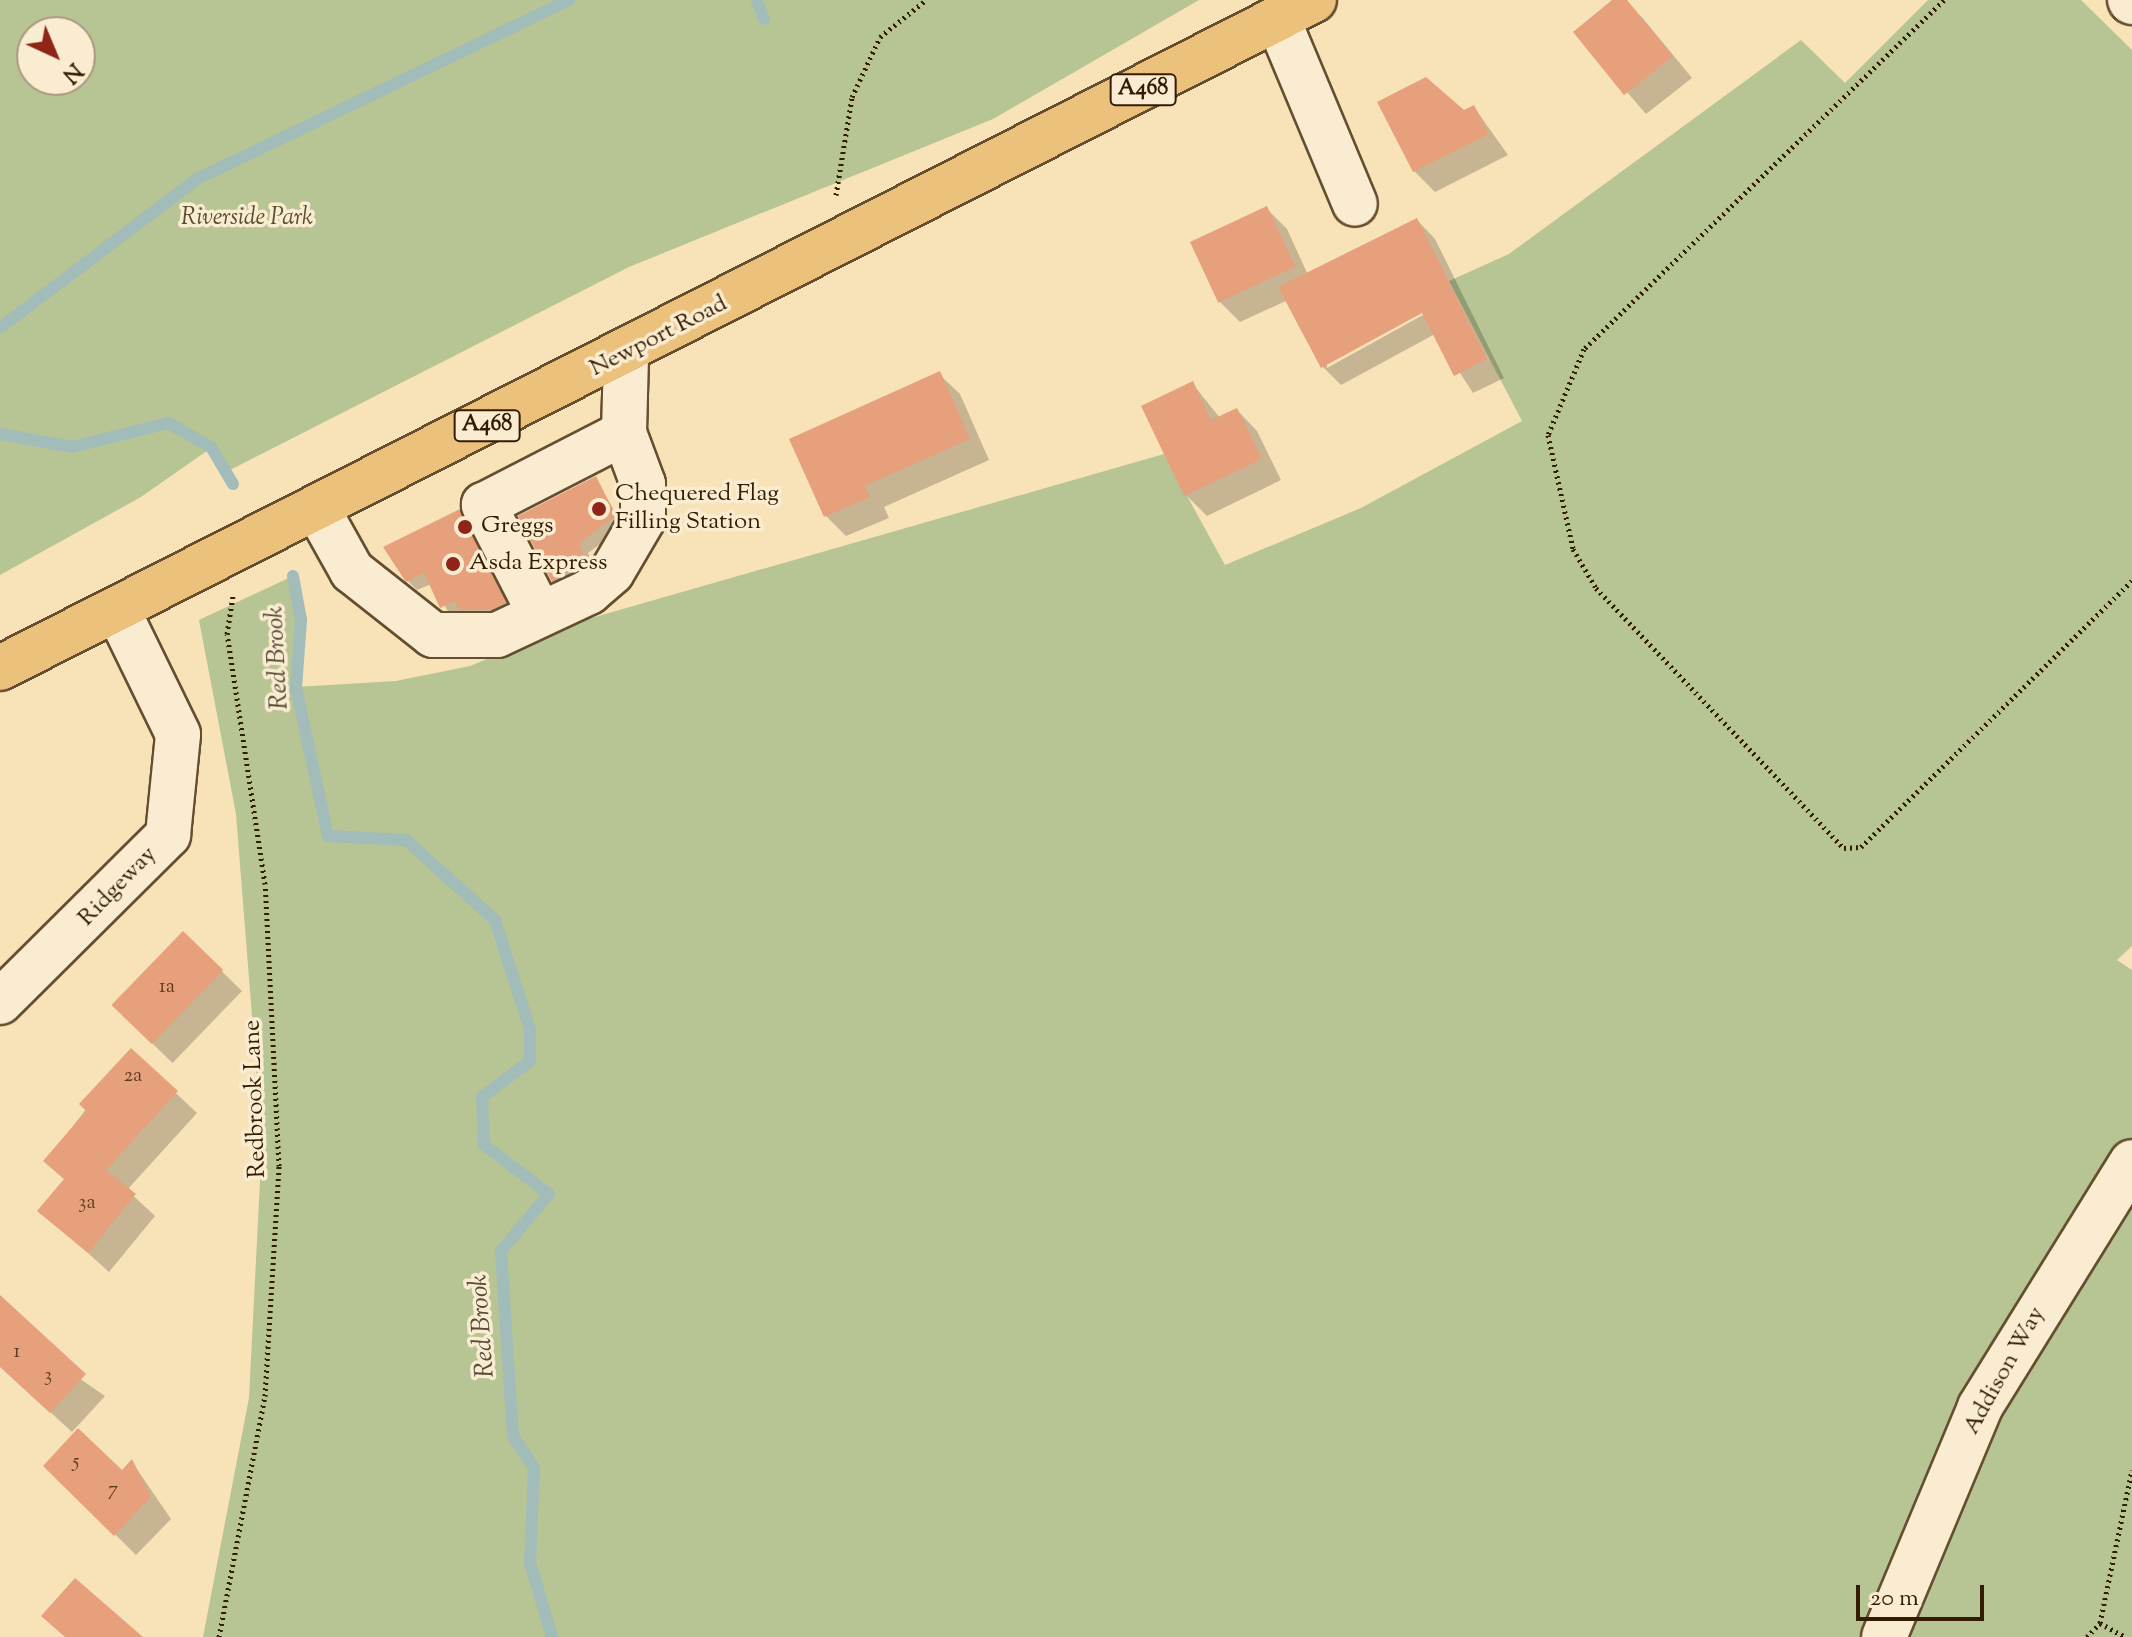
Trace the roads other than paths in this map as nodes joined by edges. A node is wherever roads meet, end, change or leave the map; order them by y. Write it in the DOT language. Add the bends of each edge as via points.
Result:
graph roads {
  1 [pos="1296,10"];
  2 [pos="1355,204"];
  3 [pos="626,354"];
  4 [pos="624,433"];
  5 [pos="319,512"];
  6 [pos="119,613"];
  7 [pos="540,614"];
  8 [pos="0,668"];
  9 [pos="0,1002"];
  10 [pos="2132,1162"];
  11 [pos="1884,1637"];
  1 -- 2 [label="street"];
  1 -- 3 [label="main road, Newport Road / A468"];
  3 -- 4 [label="street"];
  3 -- 5 [label="main road, Newport Road / A468"];
  4 -- 7 [label="street" via="643,484 643,519 612,572 589,592"];
  4 -- 7 [label="street" via="484,505"];
  5 -- 6 [label="main road, Newport Road / A468"];
  5 -- 7 [label="street" via="352,571 433,635 497,635"];
  6 -- 8 [label="main road, Newport Road / A468"];
  6 -- 9 [label="street, Ridgeway" via="178,734 168,835"];
  10 -- 11 [label="street, Addison Way" via="1980,1407"];
}
